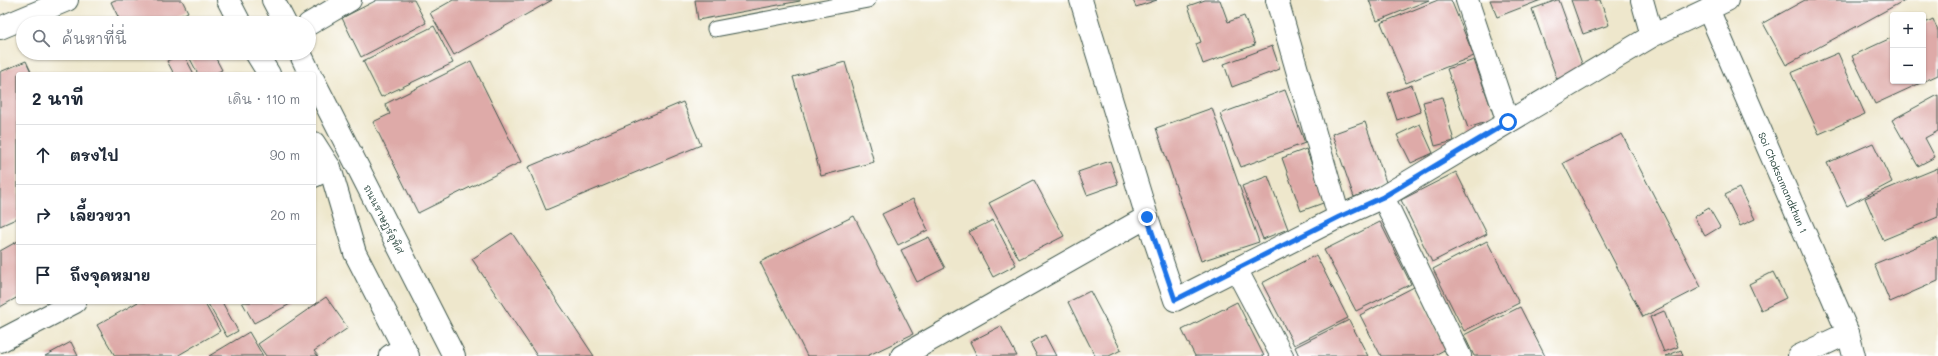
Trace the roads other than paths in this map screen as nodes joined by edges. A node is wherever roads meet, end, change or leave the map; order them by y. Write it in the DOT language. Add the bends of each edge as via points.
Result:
graph roads {
  1 [pos="67,0"];
  2 [pos="228,0"];
  3 [pos="273,0"];
  4 [pos="350,0"];
  5 [pos="868,0"];
  6 [pos="1081,0"];
  7 [pos="1277,0"];
  8 [pos="1467,0"];
  9 [pos="1642,0"];
  10 [pos="1717,5"];
  11 [pos="29,16"];
  12 [pos="236,16"];
  13 [pos="281,16"];
  14 [pos="316,20"];
  15 [pos="16,21"];
  16 [pos="0,28"];
  17 [pos="715,29"];
  18 [pos="1652,36"];
  19 [pos="260,60"];
  20 [pos="303,60"];
  21 [pos="268,72"];
  22 [pos="309,72"];
  23 [pos="316,85"];
  24 [pos="1508,122"];
  25 [pos="316,150"];
  26 [pos="322,172"];
  27 [pos="1383,197"];
  28 [pos="1147,217"];
  29 [pos="1339,217"];
  30 [pos="1236,269"];
  31 [pos="71,304"];
  32 [pos="1848,333"];
  33 [pos="0,341"];
  34 [pos="401,353"];
  35 [pos="454,356"];
  36 [pos="902,356"];
  37 [pos="1282,356"];
  38 [pos="1460,356"];
  39 [pos="1799,356"];
  40 [pos="1854,356"];
  1 -- 11 [label="street"];
  2 -- 12 [label="street"];
  3 -- 13 [label="street"];
  4 -- 14 [label="street"];
  5 -- 17 [label="lane"];
  6 -- 28 [label="street"];
  7 -- 29 [label="street"];
  8 -- 24 [label="street"];
  9 -- 18 [label="street"];
  10 -- 18 [label="street"];
  10 -- 32 [label="street, Soi Choksamandkhun 1"];
  15 -- 16 [label="street"];
  18 -- 24 [label="street"];
  19 -- 21 [label="street"];
  20 -- 22 [label="street"];
  23 -- 35 [label="street, ถนนราษฏร์อุทิศ"];
  24 -- 27 [label="street"];
  25 -- 26 [label="street"];
  26 -- 34 [label="street" via="355,253"];
  27 -- 29 [label="street"];
  27 -- 38 [label="street"];
  28 -- 30 [label="street" via="1175,300"];
  28 -- 36 [label="street"];
  29 -- 30 [label="street"];
  30 -- 37 [label="street"];
  31 -- 33 [label="street"];
  32 -- 39 [label="street"];
  32 -- 40 [label="street, Soi Choksamandkhun 1"];
}
